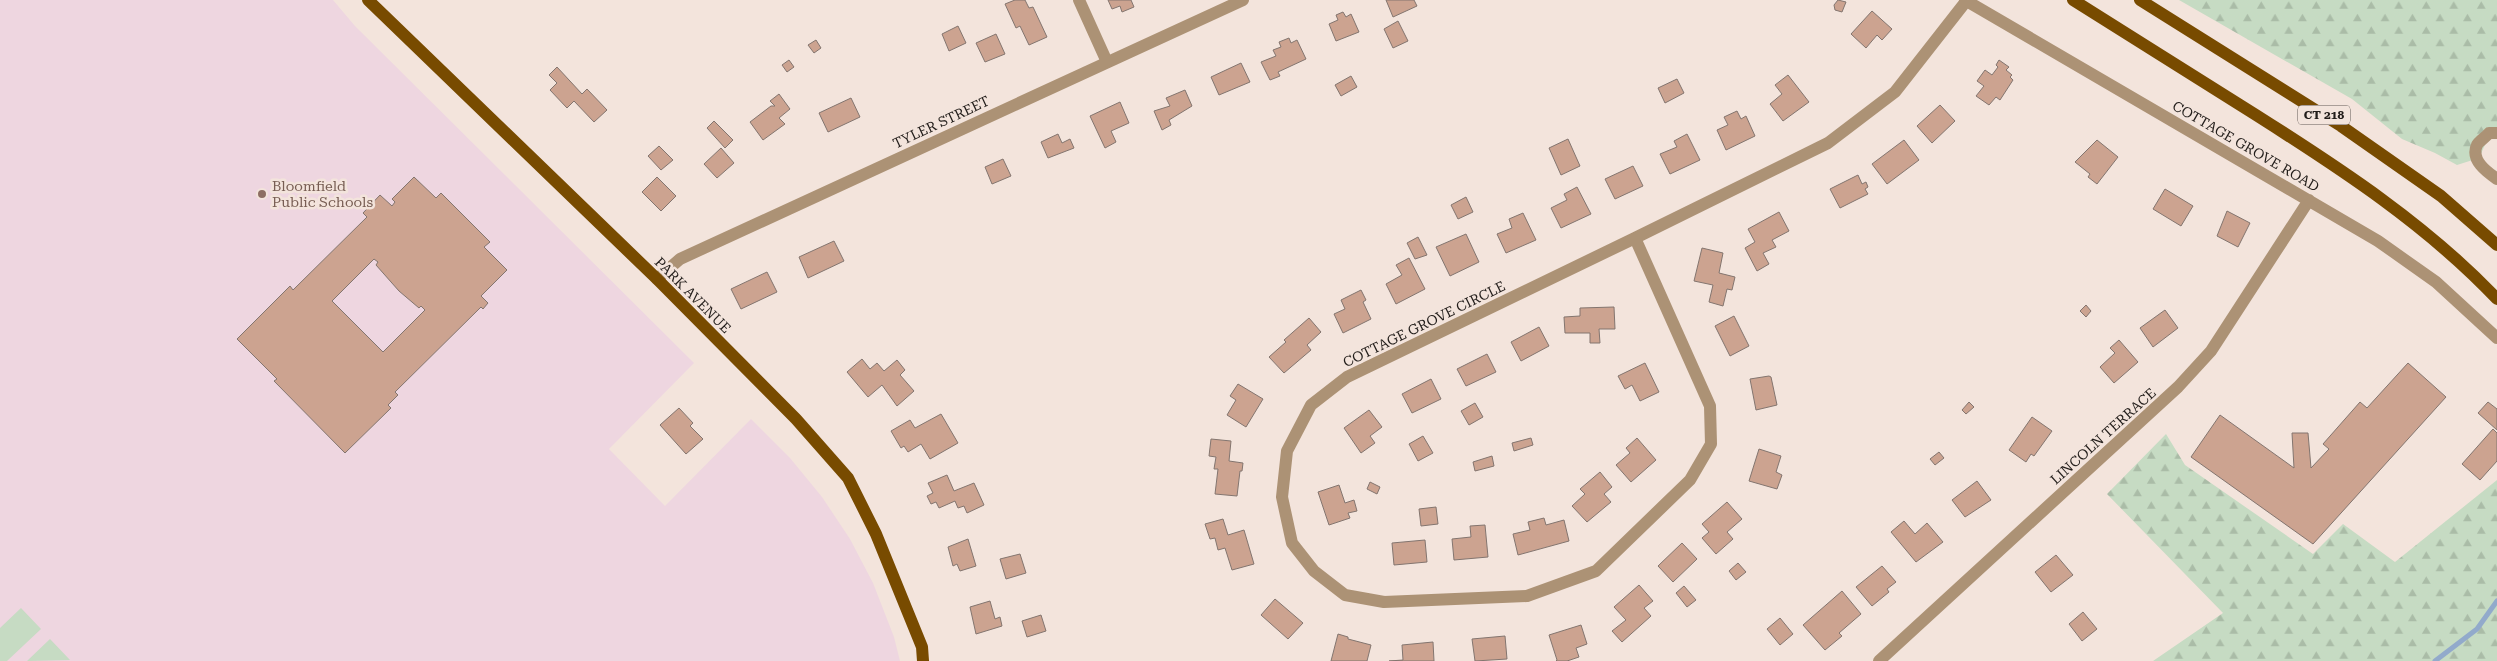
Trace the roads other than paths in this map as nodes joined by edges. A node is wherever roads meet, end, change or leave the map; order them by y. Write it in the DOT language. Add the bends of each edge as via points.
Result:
graph roads {
  1 [pos="368,0"];
  2 [pos="1079,0"];
  3 [pos="1243,0"];
  4 [pos="1966,0"];
  5 [pos="2073,0"];
  6 [pos="2140,0"];
  7 [pos="1106,62"];
  8 [pos="2497,133"];
  9 [pos="2497,179"];
  10 [pos="2309,200"];
  11 [pos="1635,238"];
  12 [pos="2497,246"];
  13 [pos="657,279"];
  14 [pos="2497,299"];
  15 [pos="2497,338"];
  16 [pos="923,661"];
  17 [pos="1879,661"];
  1 -- 13 [label="main road, PARK AVENUE"];
  2 -- 7 [label="street"];
  3 -- 7 [label="street, TYLER STREET"];
  4 -- 10 [label="street, COTTAGE GROVE ROAD"];
  4 -- 11 [label="street, COTTAGE GROVE CIRCLE" via="1895,92 1828,143"];
  5 -- 14 [label="main road, COTTAGE GROVE ROAD / CT 218" via="2330,162 2427,234"];
  6 -- 12 [label="main road, CT 218" via="2341,126 2442,196"];
  7 -- 13 [label="street, TYLER STREET" via="680,259"];
  8 -- 9 [label="street" via="2489,133 2477,145 2476,156 2484,170"];
  10 -- 15 [label="street, COTTAGE GROVE ROAD" via="2378,241 2436,282"];
  10 -- 17 [label="street, LINCOLN TERRACE" via="2211,351 2178,388"];
  11 -- 11 [label="street, COTTAGE GROVE CIRCLE" via="1347,377 1311,405 1287,451 1282,497 1292,543 1314,571 1345,595 1384,602 1527,596 1596,570 1690,480 1710,444 1710,406"];
  13 -- 16 [label="main road, PARK AVENUE" via="796,419 848,478 876,534 922,647"];
}
